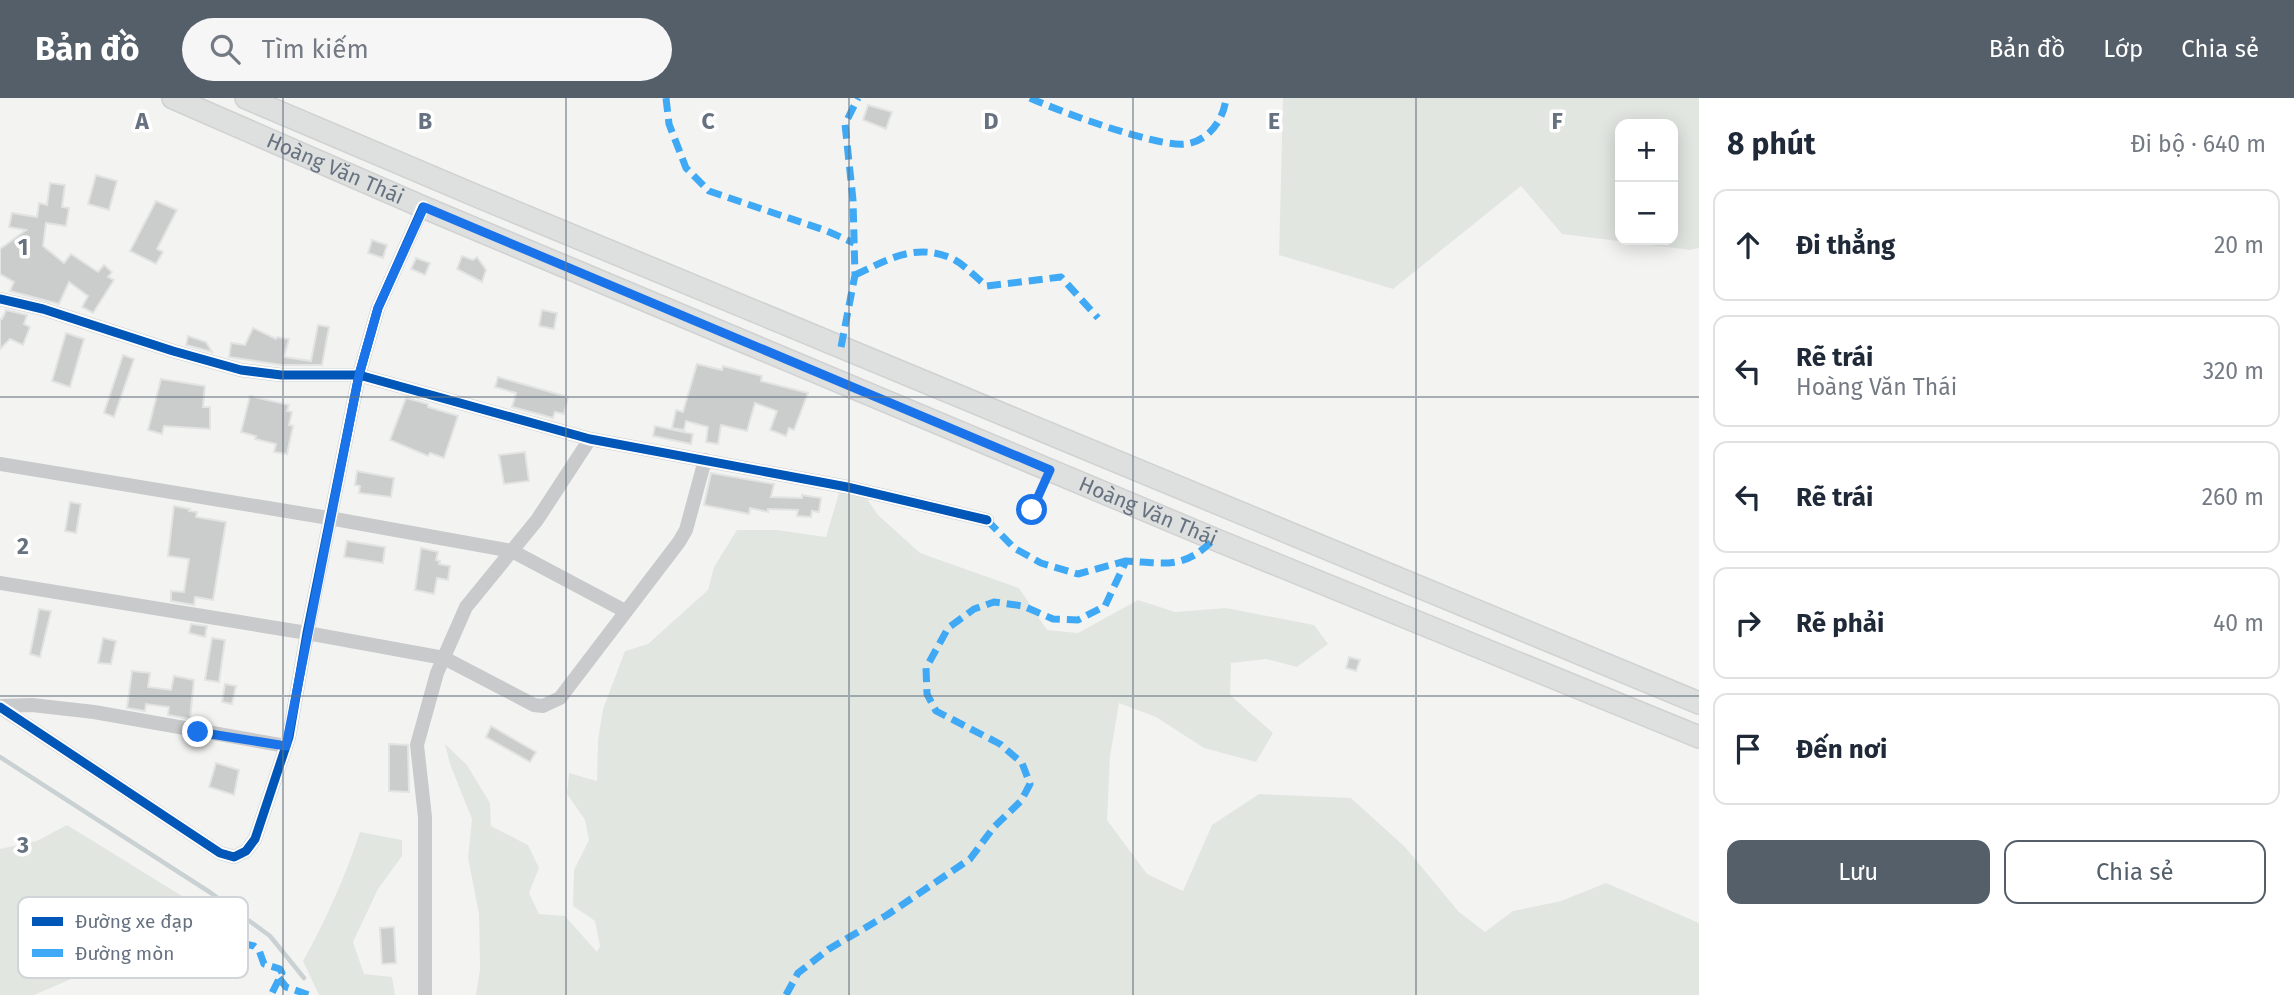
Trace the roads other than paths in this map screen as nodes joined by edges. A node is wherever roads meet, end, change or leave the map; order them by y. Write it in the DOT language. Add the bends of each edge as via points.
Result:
graph roads {
  1 [pos="173,98"];
  2 [pos="246,98"];
  3 [pos="435,179"];
  4 [pos="424,207"];
  5 [pos="0,299"];
  6 [pos="359,375"];
  7 [pos="590,439"];
  8 [pos="705,460"];
  9 [pos="0,464"];
  10 [pos="1050,470"];
  11 [pos="1032,510"];
  12 [pos="329,518"];
  13 [pos="987,520"];
  14 [pos="512,551"];
  15 [pos="0,583"];
  16 [pos="625,611"];
  17 [pos="307,633"];
  18 [pos="444,659"];
  19 [pos="1699,703"];
  20 [pos="0,706"];
  21 [pos="1699,737"];
  22 [pos="286,746"];
  23 [pos="425,995"];
  1 -- 4 [label="main road, Hoàng Văn Thái"];
  2 -- 3 [label="main road, Hoàng Văn Thái"];
  3 -- 4 [label="main road"];
  3 -- 19 [label="main road, Hoàng Văn Thái"];
  4 -- 6 [label="street" via="378,308"];
  4 -- 10 [label="main road, Hoàng Văn Thái"];
  5 -- 6 [label="street" via="241,370"];
  6 -- 7 [label="street"];
  6 -- 12 [label="street"];
  7 -- 8 [label="street"];
  7 -- 14 [label="street"];
  8 -- 13 [label="street"];
  8 -- 16 [label="street" via="686,530"];
  9 -- 12 [label="street"];
  10 -- 11 [label="lane"];
  10 -- 21 [label="main road, Hoàng Văn Thái"];
  12 -- 14 [label="street"];
  12 -- 17 [label="street"];
  14 -- 16 [label="street"];
  14 -- 18 [label="street" via="466,607"];
  15 -- 17 [label="street"];
  16 -- 18 [label="street" via="560,698 543,706"];
  17 -- 18 [label="street"];
  17 -- 22 [label="street"];
  18 -- 23 [label="street" via="416,745 425,817"];
  20 -- 22 [label="street" via="94,712"];
  20 -- 22 [label="street" via="220,853 233,857 246,851 255,839"];
}
